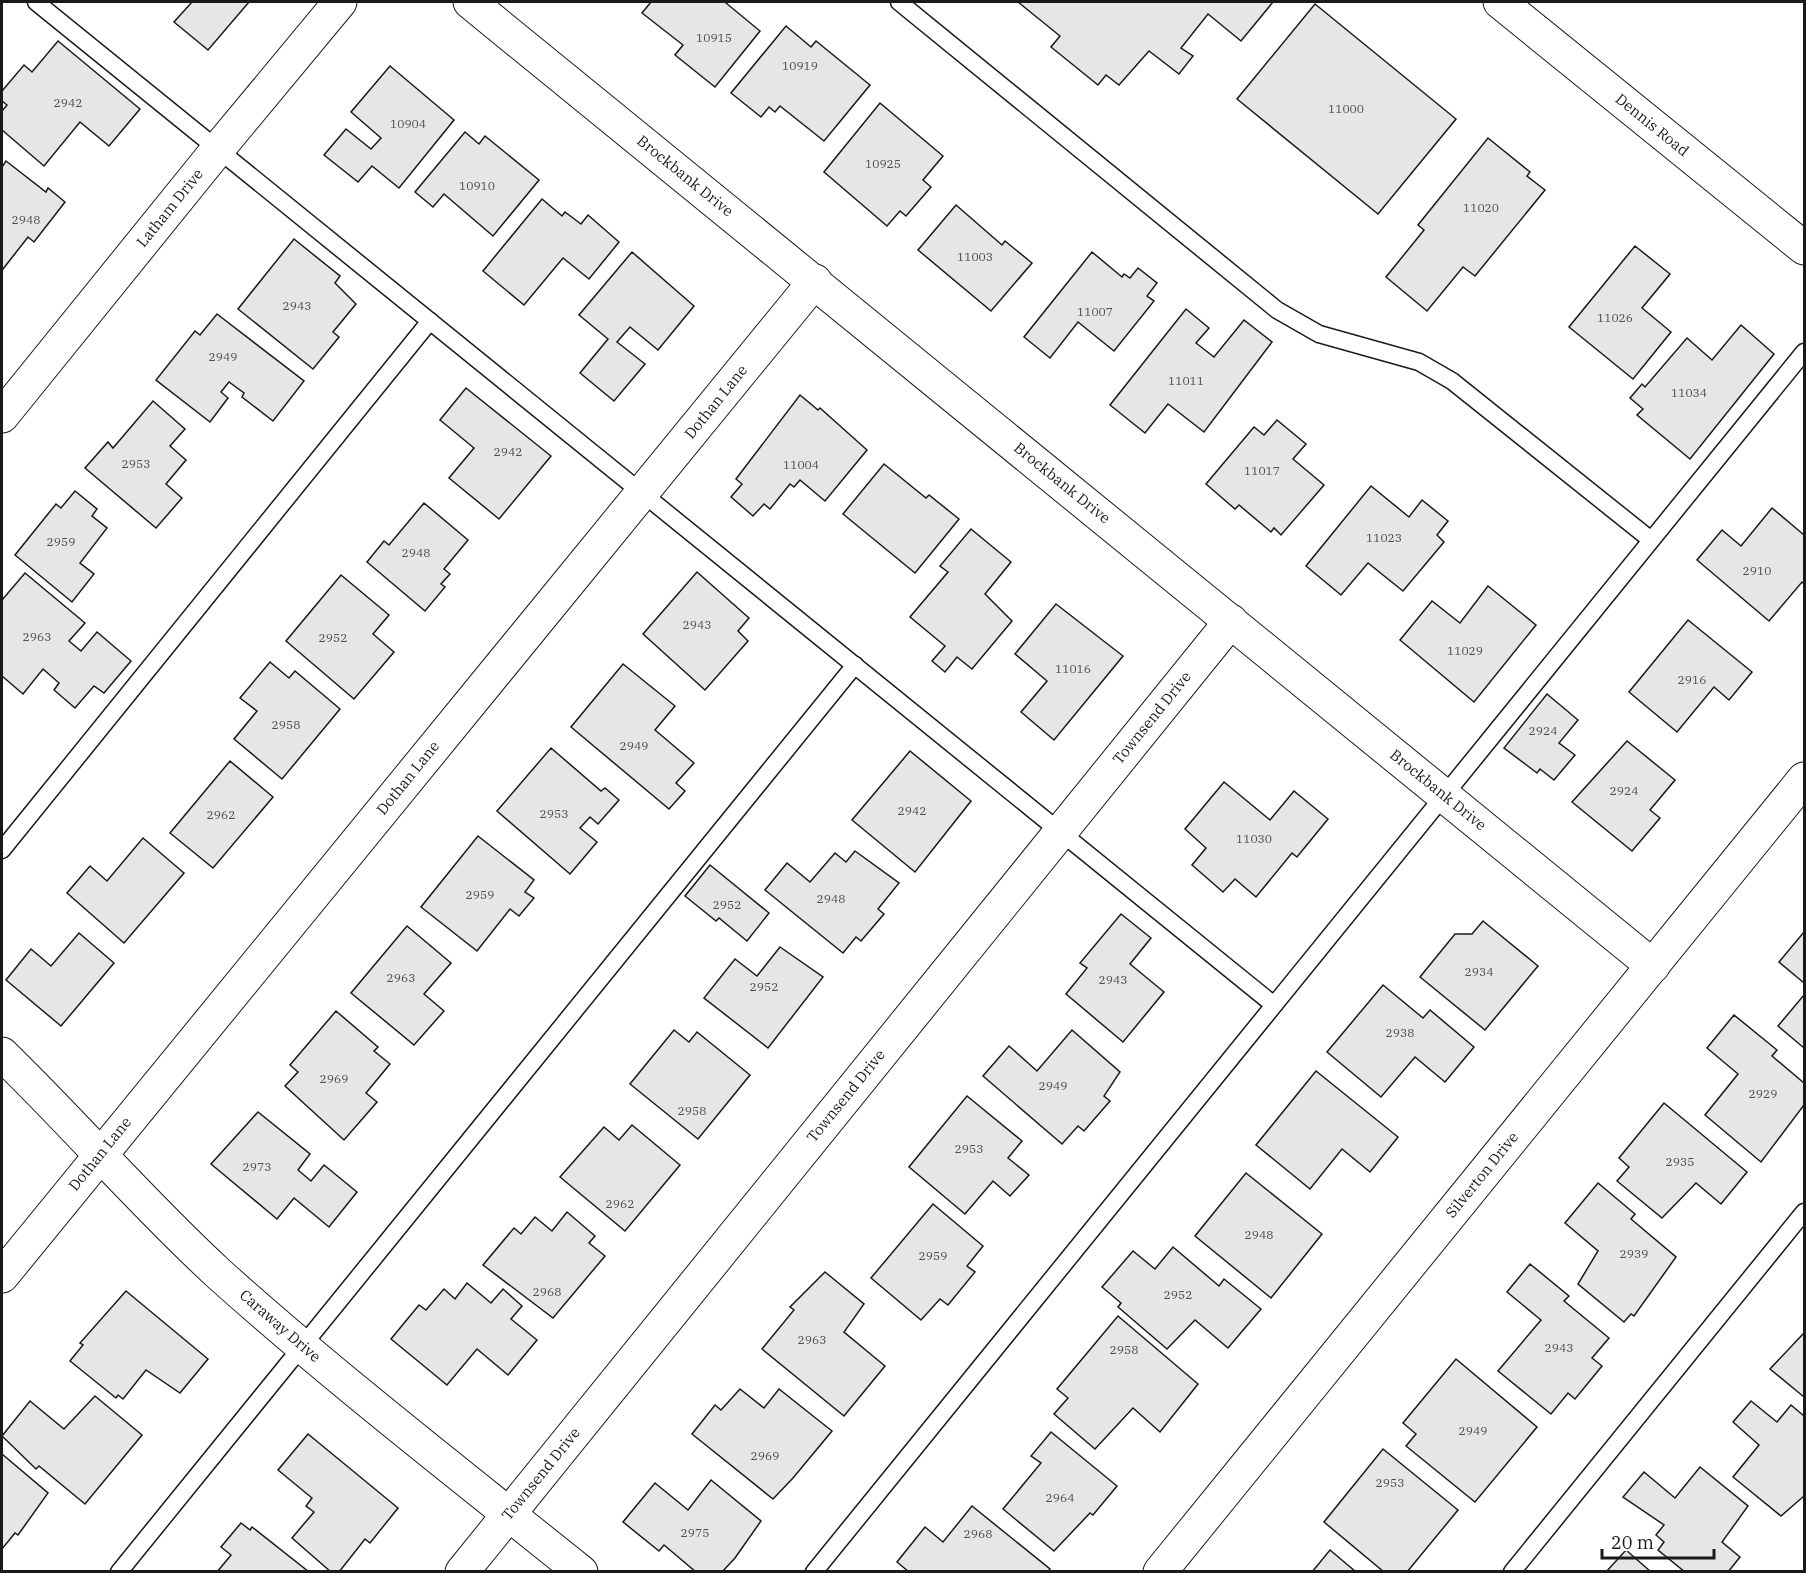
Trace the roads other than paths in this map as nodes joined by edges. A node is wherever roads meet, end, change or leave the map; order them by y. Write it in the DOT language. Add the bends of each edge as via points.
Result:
graph roads {
  1 [pos="36,2"];
  2 [pos="340,2"];
  3 [pos="470,2"];
  4 [pos="899,2"];
  5 [pos="1500,2"];
  6 [pos="218,149"];
  7 [pos="1804,249"];
  8 [pos="815,281"];
  9 [pos="430,321"];
  10 [pos="1804,352"];
  11 [pos="2,416"];
  12 [pos="642,493"];
  13 [pos="1651,540"];
  14 [pos="1231,621"];
  15 [pos="855,665"];
  16 [pos="1804,779"];
  17 [pos="1445,795"];
  18 [pos="1060,831"];
  19 [pos="2,850"];
  20 [pos="1653,966"];
  21 [pos="1274,1005"];
  22 [pos="2,1054"];
  23 [pos="100,1154"];
  24 [pos="1804,1212"];
  25 [pos="2,1276"];
  26 [pos="302,1346"];
  27 [pos="509,1514"];
  28 [pos="118,1572"];
  29 [pos="462,1572"];
  30 [pos="581,1572"];
  31 [pos="814,1572"];
  32 [pos="1160,1572"];
  33 [pos="1512,1572"];
  1 -- 6 [label="lane"];
  2 -- 6 [label="street, Latham Drive"];
  3 -- 8 [label="street, Brockbank Drive"];
  4 -- 13 [label="lane" via="1277,310 1319,334 1419,362 1452,381"];
  5 -- 7 [label="street, Dennis Road"];
  6 -- 9 [label="lane"];
  6 -- 11 [label="street, Latham Drive"];
  8 -- 12 [label="street, Dothan Lane"];
  8 -- 14 [label="street, Brockbank Drive"];
  9 -- 12 [label="lane"];
  9 -- 19 [label="lane"];
  10 -- 13 [label="lane"];
  12 -- 15 [label="lane"];
  12 -- 23 [label="street, Dothan Lane"];
  13 -- 17 [label="lane"];
  14 -- 17 [label="street, Brockbank Drive"];
  14 -- 18 [label="street, Townsend Drive"];
  15 -- 18 [label="lane"];
  15 -- 26 [label="lane"];
  16 -- 20 [label="street, Silverton Drive"];
  17 -- 20 [label="street, Brockbank Drive"];
  17 -- 21 [label="lane"];
  18 -- 21 [label="lane"];
  18 -- 27 [label="street, Townsend Drive"];
  20 -- 32 [label="street, Silverton Drive"];
  21 -- 31 [label="lane"];
  22 -- 23 [label="street, Caraway Drive"];
  23 -- 25 [label="street, Dothan Lane"];
  23 -- 26 [label="street, Caraway Drive" via="159,1216"];
  24 -- 33 [label="lane"];
  26 -- 27 [label="street, Caraway Drive"];
  26 -- 28 [label="lane"];
  27 -- 29 [label="street, Townsend Drive"];
  27 -- 30 [label="street, Caraway Drive"];
}
